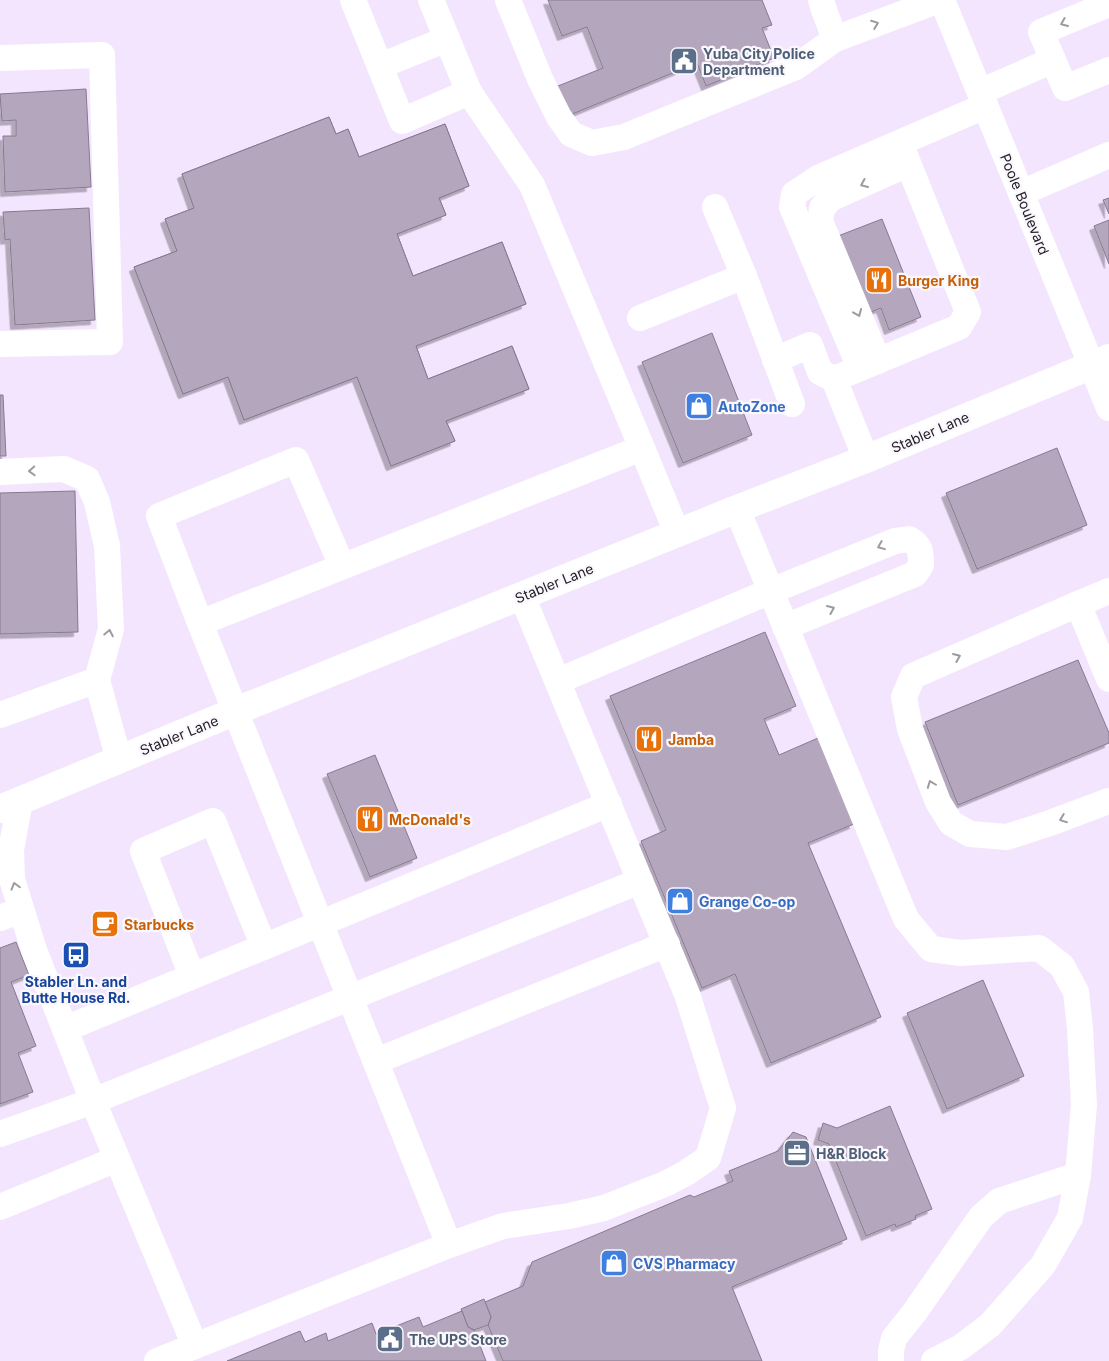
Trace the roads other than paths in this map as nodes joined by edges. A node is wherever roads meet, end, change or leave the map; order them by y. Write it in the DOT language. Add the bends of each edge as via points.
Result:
graph roads {
  1 [pos="353,0"];
  2 [pos="431,0"];
  3 [pos="508,0"];
  4 [pos="821,0"];
  5 [pos="945,1"];
  6 [pos="1109,4"];
  7 [pos="447,38"];
  8 [pos="835,39"];
  9 [pos="0,58"];
  10 [pos="1052,60"];
  11 [pos="380,66"];
  12 [pos="1109,70"];
  13 [pos="469,92"];
  14 [pos="982,99"];
  15 [pos="904,153"];
  16 [pos="1109,155"];
  17 [pos="1021,192"];
  18 [pos="715,207"];
  19 [pos="744,276"];
  20 [pos="640,318"];
  21 [pos="0,344"];
  22 [pos="775,360"];
  23 [pos="1100,362"];
  24 [pos="869,364"];
  25 [pos="834,378"];
  26 [pos="792,404"];
  27 [pos="1109,408"];
  28 [pos="642,448"];
  29 [pos="866,459"];
  30 [pos="0,472"];
  31 [pos="737,509"];
  32 [pos="677,533"];
  33 [pos="342,566"];
  34 [pos="771,591"];
  35 [pos="1109,591"];
  36 [pos="522,596"];
  37 [pos="1078,604"];
  38 [pos="200,623"];
  39 [pos="786,627"];
  40 [pos="1109,679"];
  41 [pos="97,680"];
  42 [pos="558,681"];
  43 [pos="236,711"];
  44 [pos="0,715"];
  45 [pos="119,760"];
  46 [pos="1109,801"];
  47 [pos="608,804"];
  48 [pos="10,805"];
  49 [pos="640,881"];
  50 [pos="3,912"];
  51 [pos="321,923"];
  52 [pos="667,944"];
  53 [pos="264,947"];
  54 [pos="34,950"];
  55 [pos="192,976"];
  56 [pos="350,998"];
  57 [pos="65,1029"];
  58 [pos="376,1061"];
  59 [pos="93,1101"];
  60 [pos="0,1134"];
  61 [pos="117,1159"];
  62 [pos="1078,1175"];
  63 [pos="0,1207"];
  64 [pos="450,1245"];
  65 [pos="195,1346"];
  66 [pos="157,1361"];
  67 [pos="891,1361"];
  68 [pos="934,1361"];
  1 -- 11 [label="street"];
  2 -- 7 [label="street"];
  3 -- 8 [label="street" via="559,117 571,134 592,143 624,137 796,67"];
  4 -- 8 [label="street"];
  8 -- 5 [label="street, one-way"];
  5 -- 14 [label="street, Poole Boulevard"];
  6 -- 10 [label="street, one-way" via="1041,32"];
  7 -- 11 [label="street"];
  7 -- 13 [label="street"];
  9 -- 21 [label="street" via="102,55 110,342"];
  10 -- 12 [label="street" via="1065,88"];
  10 -- 14 [label="street"];
  11 -- 13 [label="street" via="402,121"];
  13 -- 28 [label="street" via="532,185"];
  14 -- 15 [label="street"];
  14 -- 17 [label="street, Poole Boulevard"];
  15 -- 24 [label="street" via="968,312 959,327"];
  15 -- 24 [label="street" via="818,178 794,194 792,207"];
  16 -- 17 [label="street"];
  17 -- 23 [label="street, Poole Boulevard"];
  18 -- 19 [label="street"];
  19 -- 20 [label="street"];
  19 -- 22 [label="street"];
  22 -- 25 [label="street" via="810,345 820,372"];
  22 -- 26 [label="street"];
  23 -- 27 [label="street, Poole Boulevard"];
  23 -- 29 [label="main road, Stabler Lane"];
  24 -- 25 [label="street"];
  25 -- 29 [label="street"];
  28 -- 32 [label="street"];
  28 -- 33 [label="street"];
  29 -- 31 [label="main road, Stabler Lane"];
  41 -- 30 [label="street, one-way" via="111,629 107,546 97,502 87,479 64,469"];
  31 -- 32 [label="main road, Stabler Lane"];
  31 -- 34 [label="street"];
  32 -- 36 [label="main road, Stabler Lane"];
  33 -- 38 [label="street"];
  33 -- 38 [label="street" via="296,460 159,516"];
  34 -- 39 [label="street"];
  39 -- 34 [label="street, one-way" via="914,574 922,565 917,544 909,539 895,541"];
  34 -- 42 [label="street"];
  35 -- 37 [label="street"];
  36 -- 42 [label="street"];
  36 -- 43 [label="main road, Stabler Lane"];
  37 -- 40 [label="street"];
  46 -- 37 [label="street, one-way" via="1006,837 970,834 951,823 938,802 910,728 904,697 913,676"];
  38 -- 43 [label="street"];
  39 -- 62 [label="street" via="906,919 931,949 960,953 1039,948 1062,966 1076,992 1084,1105"];
  41 -- 44 [label="street"];
  41 -- 45 [label="street"];
  42 -- 47 [label="street"];
  43 -- 45 [label="main road, Stabler Lane"];
  43 -- 51 [label="street"];
  45 -- 48 [label="main road, Stabler Lane"];
  47 -- 49 [label="street"];
  47 -- 51 [label="street"];
  54 -- 48 [label="street, one-way" via="12,879"];
  49 -- 52 [label="street"];
  49 -- 56 [label="street"];
  50 -- 54 [label="street"];
  51 -- 53 [label="street"];
  51 -- 56 [label="street"];
  52 -- 58 [label="street"];
  52 -- 64 [label="street" via="688,994 723,1108 708,1158 665,1184 604,1208 503,1226"];
  53 -- 55 [label="street"];
  53 -- 55 [label="street" via="212,821 143,851"];
  54 -- 57 [label="street"];
  55 -- 57 [label="street"];
  56 -- 58 [label="street"];
  56 -- 59 [label="street"];
  57 -- 59 [label="street"];
  58 -- 64 [label="street"];
  59 -- 60 [label="street"];
  59 -- 61 [label="street"];
  61 -- 63 [label="street"];
  61 -- 65 [label="street"];
  62 -- 67 [label="street" via="999,1202 981,1217 894,1338"];
  62 -- 68 [label="street" via="1070,1218 1043,1265 990,1325"];
  64 -- 65 [label="street"];
  65 -- 66 [label="street"];
}
